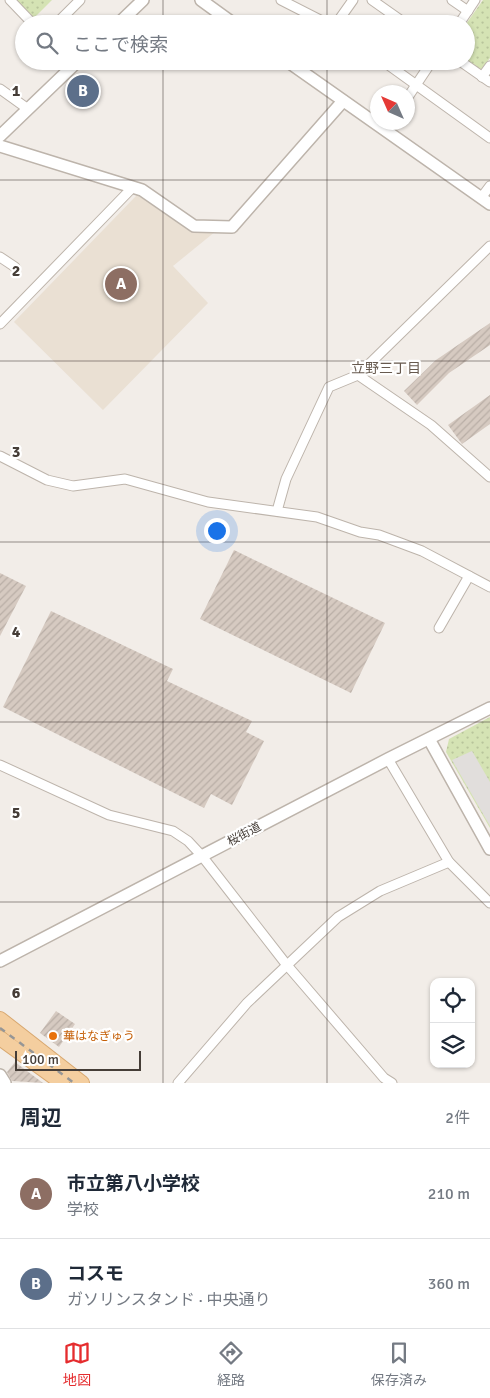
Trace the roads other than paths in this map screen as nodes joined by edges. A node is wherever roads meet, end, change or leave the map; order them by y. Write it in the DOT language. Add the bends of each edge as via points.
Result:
graph roads {
  1 [pos="10,0"];
  2 [pos="80,0"];
  3 [pos="143,0"];
  4 [pos="201,0"];
  5 [pos="281,0"];
  6 [pos="353,0"];
  7 [pos="372,0"];
  8 [pos="452,0"];
  9 [pos="475,0"];
  10 [pos="468,11"];
  11 [pos="24,15"];
  12 [pos="65,15"];
  13 [pos="127,15"];
  14 [pos="222,15"];
  15 [pos="310,15"];
  16 [pos="342,15"];
  17 [pos="393,15"];
  18 [pos="465,15"];
  19 [pos="490,66"];
  20 [pos="69,70"];
  21 [pos="299,70"];
  22 [pos="397,70"];
  23 [pos="426,70"];
  24 [pos="472,70"];
  25 [pos="302,72"];
  26 [pos="486,80"];
  27 [pos="416,84"];
  28 [pos="0,89"];
  29 [pos="343,100"];
  30 [pos="28,109"];
  31 [pos="370,116"];
  32 [pos="392,130"];
  33 [pos="0,136"];
  34 [pos="490,138"];
  35 [pos="0,146"];
  36 [pos="490,186"];
  37 [pos="133,187"];
  38 [pos="486,201"];
  39 [pos="490,246"];
  40 [pos="0,257"];
  41 [pos="15,267"];
  42 [pos="0,324"];
  43 [pos="358,375"];
  44 [pos="0,456"];
  45 [pos="490,477"];
  46 [pos="277,511"];
  47 [pos="469,576"];
  48 [pos="490,587"];
  49 [pos="439,628"];
  50 [pos="490,708"];
  51 [pos="429,739"];
  52 [pos="388,759"];
  53 [pos="0,765"];
  54 [pos="490,849"];
  55 [pos="202,856"];
  56 [pos="449,862"];
  57 [pos="490,902"];
  58 [pos="0,962"];
  59 [pos="286,964"];
  60 [pos="0,1020"];
  61 [pos="0,1038"];
  62 [pos="0,1075"];
  63 [pos="5,1083"];
  64 [pos="62,1083"];
  65 [pos="82,1083"];
  66 [pos="178,1083"];
  67 [pos="392,1083"];
  1 -- 11 [label="street"];
  2 -- 12 [label="street"];
  3 -- 13 [label="street"];
  4 -- 14 [label="street"];
  5 -- 15 [label="street"];
  6 -- 16 [label="street"];
  7 -- 17 [label="street"];
  8 -- 10 [label="street"];
  9 -- 10 [label="street"];
  10 -- 18 [label="street"];
  19 -- 26 [label="street"];
  20 -- 30 [label="street"];
  21 -- 25 [label="street"];
  22 -- 27 [label="street"];
  23 -- 27 [label="street"];
  24 -- 26 [label="street"];
  25 -- 29 [label="street"];
  27 -- 34 [label="street"];
  28 -- 30 [label="street"];
  29 -- 31 [label="street"];
  29 -- 37 [label="street" via="232,227 194,226"];
  30 -- 33 [label="street"];
  32 -- 38 [label="street"];
  35 -- 37 [label="street"];
  36 -- 38 [label="street"];
  37 -- 42 [label="street"];
  39 -- 43 [label="street"];
  40 -- 41 [label="street"];
  43 -- 45 [label="street" via="431,425"];
  43 -- 46 [label="street" via="328,387 286,479"];
  44 -- 46 [label="street" via="47,480 73,486 125,479 208,502"];
  46 -- 47 [label="street" via="317,517 379,535 422,550"];
  47 -- 48 [label="street"];
  47 -- 49 [label="street"];
  50 -- 51 [label="street, 桜街道"];
  51 -- 52 [label="street, 桜街道"];
  51 -- 54 [label="street"];
  52 -- 55 [label="street, 桜街道"];
  52 -- 56 [label="street"];
  53 -- 55 [label="street" via="108,815 173,831"];
  55 -- 58 [label="street, 桜街道"];
  55 -- 59 [label="street"];
  56 -- 57 [label="street"];
  56 -- 59 [label="street" via="360,901"];
  59 -- 66 [label="street" via="247,1003"];
  59 -- 67 [label="street" via="384,1078"];
  60 -- 65 [label="main road"];
  61 -- 64 [label="main road"];
  62 -- 63 [label="street"];
}
